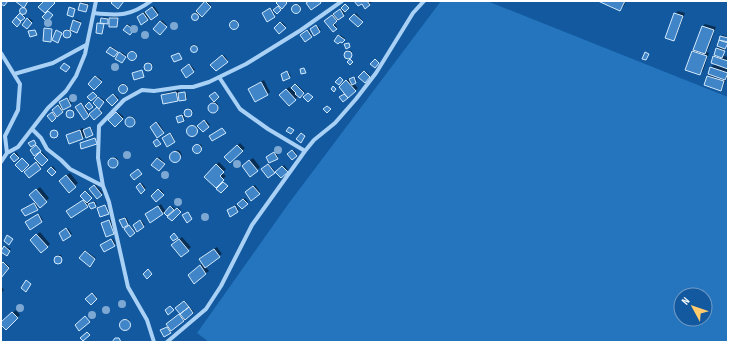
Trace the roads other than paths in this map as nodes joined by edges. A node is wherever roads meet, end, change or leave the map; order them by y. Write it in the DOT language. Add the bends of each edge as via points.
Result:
graph roads {
  1 [pos="96,1"];
  2 [pos="151,1"];
  3 [pos="342,1"];
  4 [pos="424,1"];
  5 [pos="94,13"];
  6 [pos="86,45"];
  7 [pos="1,53"];
  8 [pos="14,74"];
  9 [pos="219,77"];
  10 [pos="32,129"];
  11 [pos="305,152"];
  12 [pos="7,153"];
  13 [pos="1,162"];
  14 [pos="104,186"];
  15 [pos="154,342"];
  16 [pos="167,342"];
  1 -- 5 [label="street"];
  2 -- 5 [label="street" via="132,13"];
  3 -- 9 [label="street" via="246,64"];
  4 -- 11 [label="street" via="356,99"];
  5 -- 6 [label="street"];
  6 -- 8 [label="street" via="53,63"];
  6 -- 10 [label="street" via="76,76"];
  7 -- 8 [label="street"];
  8 -- 12 [label="street" via="20,84 18,110 5,136"];
  9 -- 11 [label="street" via="240,109"];
  9 -- 14 [label="street" via="193,87 142,90 124,100 99,126 98,158"];
  10 -- 12 [label="street" via="18,147"];
  10 -- 14 [label="street" via="42,138 47,149 70,169"];
  11 -- 16 [label="street" via="252,225 221,286 206,309"];
  12 -- 13 [label="street"];
  14 -- 15 [label="street" via="128,288 147,320"];
}
